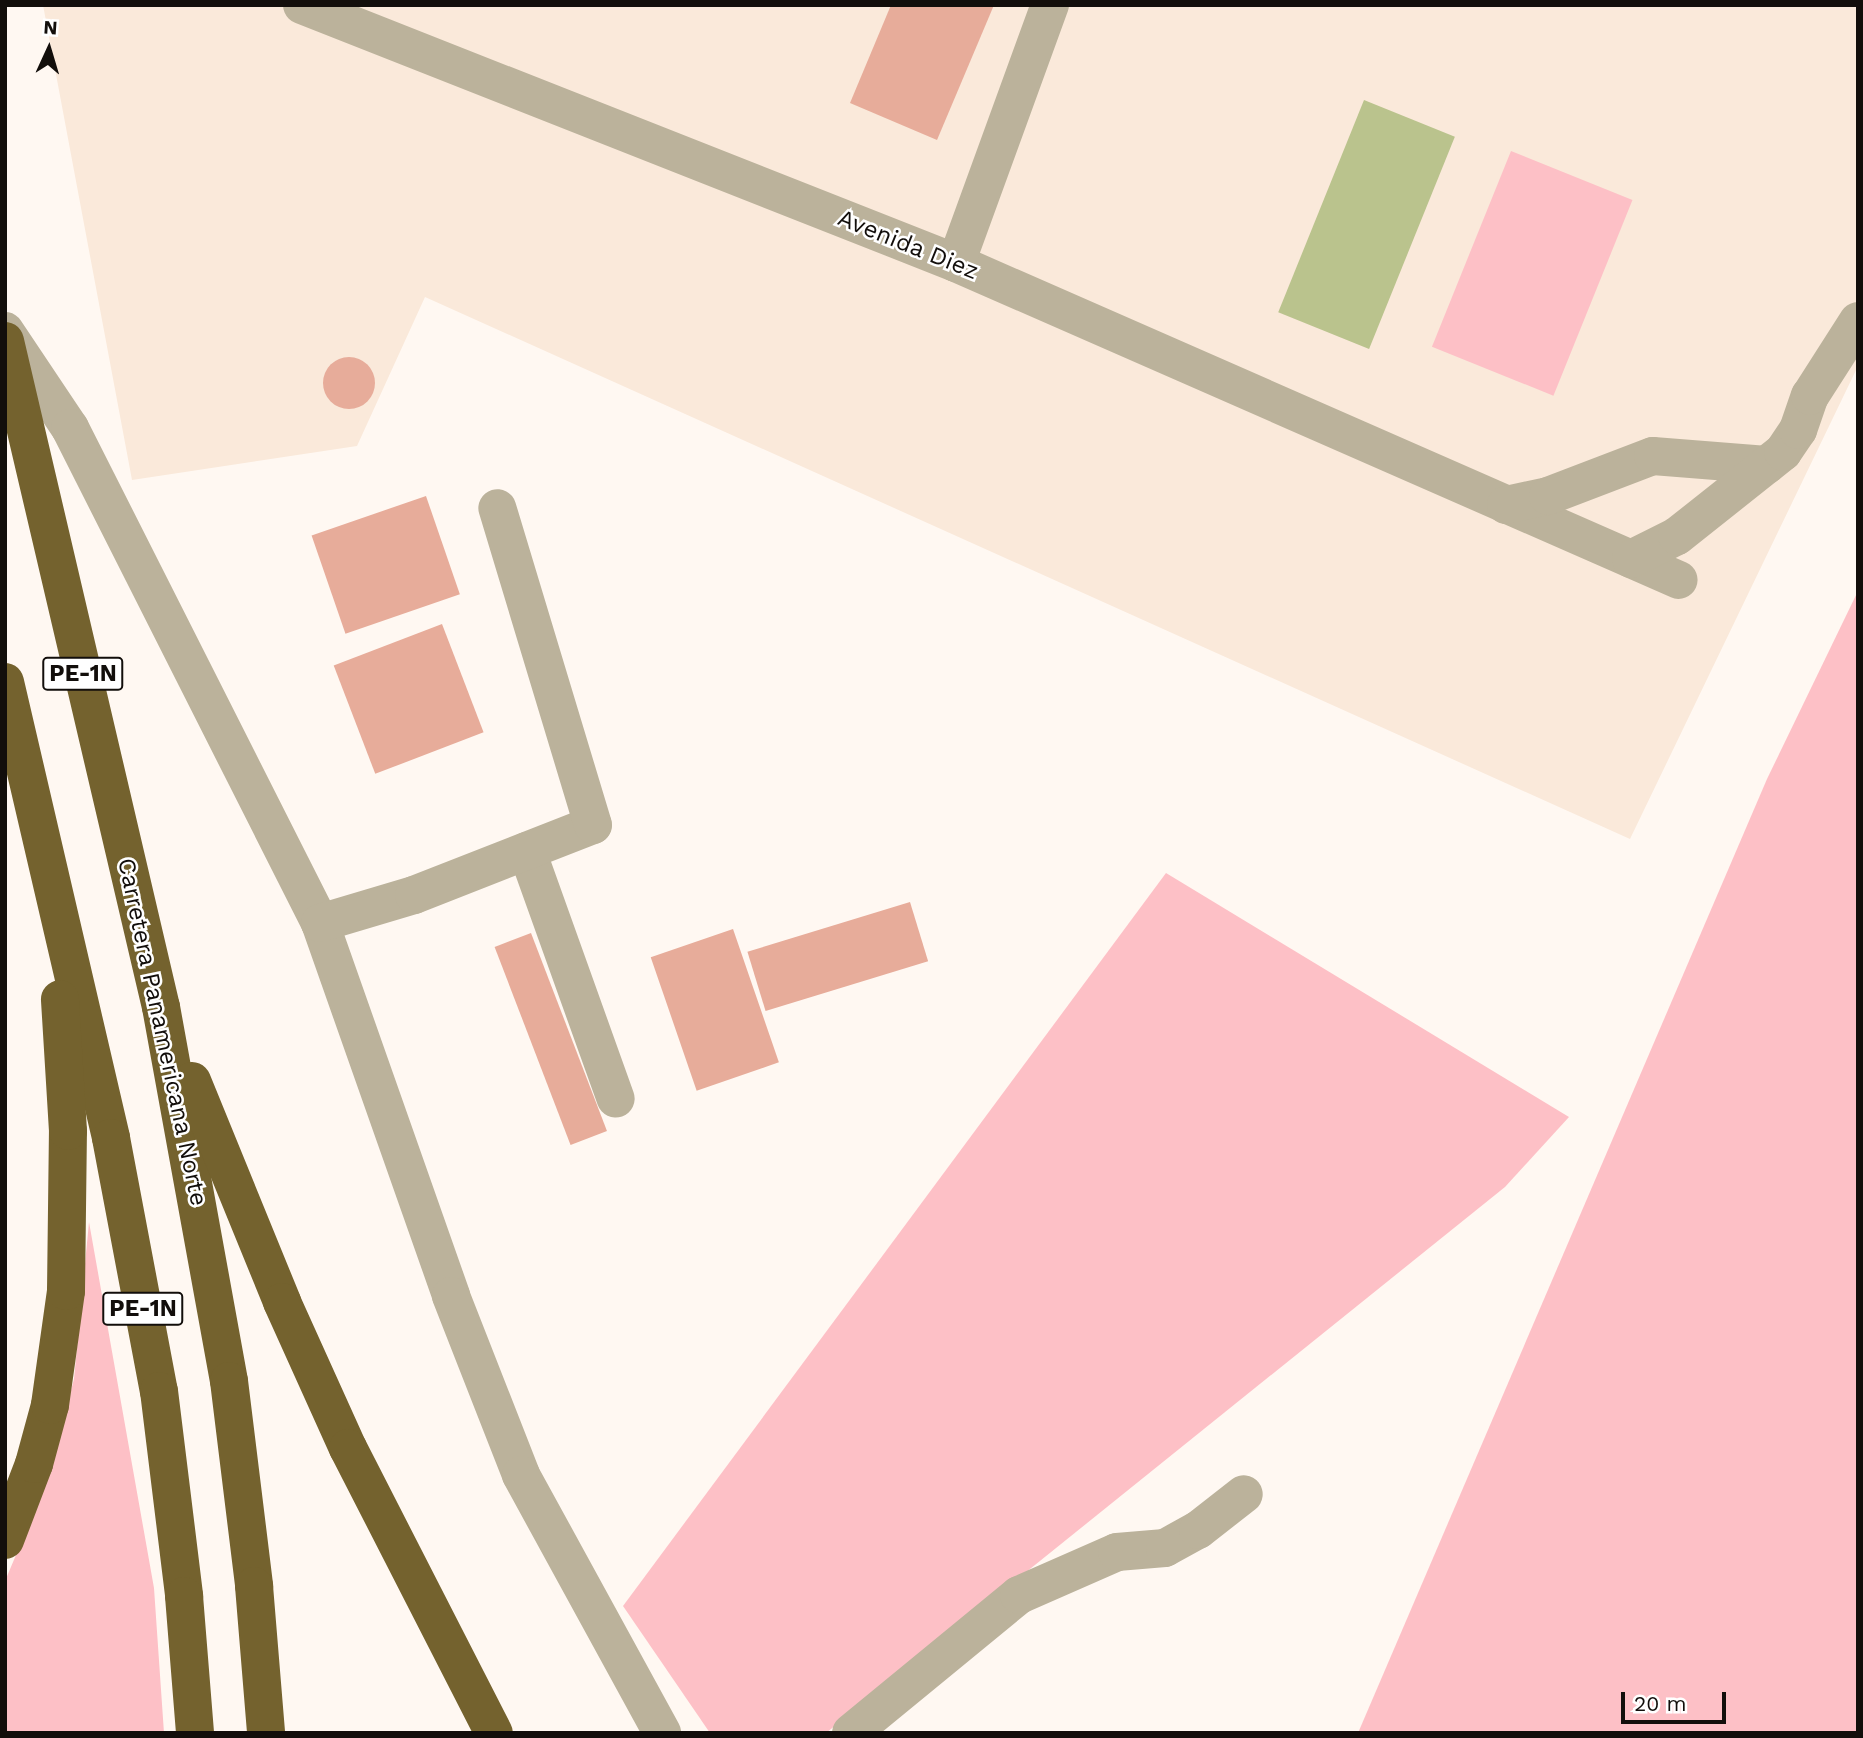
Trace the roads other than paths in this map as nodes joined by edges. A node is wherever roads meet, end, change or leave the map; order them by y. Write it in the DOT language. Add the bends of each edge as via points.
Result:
graph roads {
  1 [pos="302,5"];
  2 [pos="1050,5"];
  3 [pos="956,263"];
  4 [pos="1858,321"];
  5 [pos="5,331"];
  6 [pos="5,341"];
  7 [pos="1768,465"];
  8 [pos="1506,505"];
  9 [pos="497,508"];
  10 [pos="1631,559"];
  11 [pos="1679,580"];
  12 [pos="5,682"];
  13 [pos="527,851"];
  14 [pos="54,892"];
  15 [pos="320,923"];
  16 [pos="162,1007"];
  17 [pos="616,1099"];
  18 [pos="1244,1494"];
  19 [pos="5,1540"];
  20 [pos="195,1733"];
  21 [pos="266,1733"];
  22 [pos="494,1733"];
  23 [pos="662,1733"];
  24 [pos="851,1733"];
  1 -- 3 [label="street, Avenida Diez"];
  2 -- 3 [label="street"];
  3 -- 8 [label="street, Avenida Diez"];
  4 -- 7 [label="street" via="1810,396 1798,430"];
  5 -- 15 [label="street" via="70,428"];
  6 -- 16 [label="highway, Carretera Panamericana Norte / PE-1N"];
  7 -- 8 [label="street" via="1653,456 1548,496"];
  7 -- 10 [label="street" via="1677,536"];
  8 -- 10 [label="street, Avenida Diez"];
  9 -- 13 [label="street" via="593,825"];
  10 -- 11 [label="street, Avenida Diez"];
  12 -- 14 [label="highway, PE-1N"];
  13 -- 15 [label="street" via="414,895"];
  13 -- 17 [label="street"];
  14 -- 19 [label="highway" via="68,1131 66,1291 50,1405"];
  14 -- 20 [label="highway, PE-1N" via="111,1138 159,1391"];
  15 -- 23 [label="street" via="451,1296 521,1475"];
  16 -- 21 [label="highway, Carretera Panamericana Norte / PE-1N" via="229,1381"];
  16 -- 22 [label="highway" via="282,1302 348,1448"];
  18 -- 24 [label="street" via="1198,1530 1165,1548 1117,1552 1019,1595"];
}
